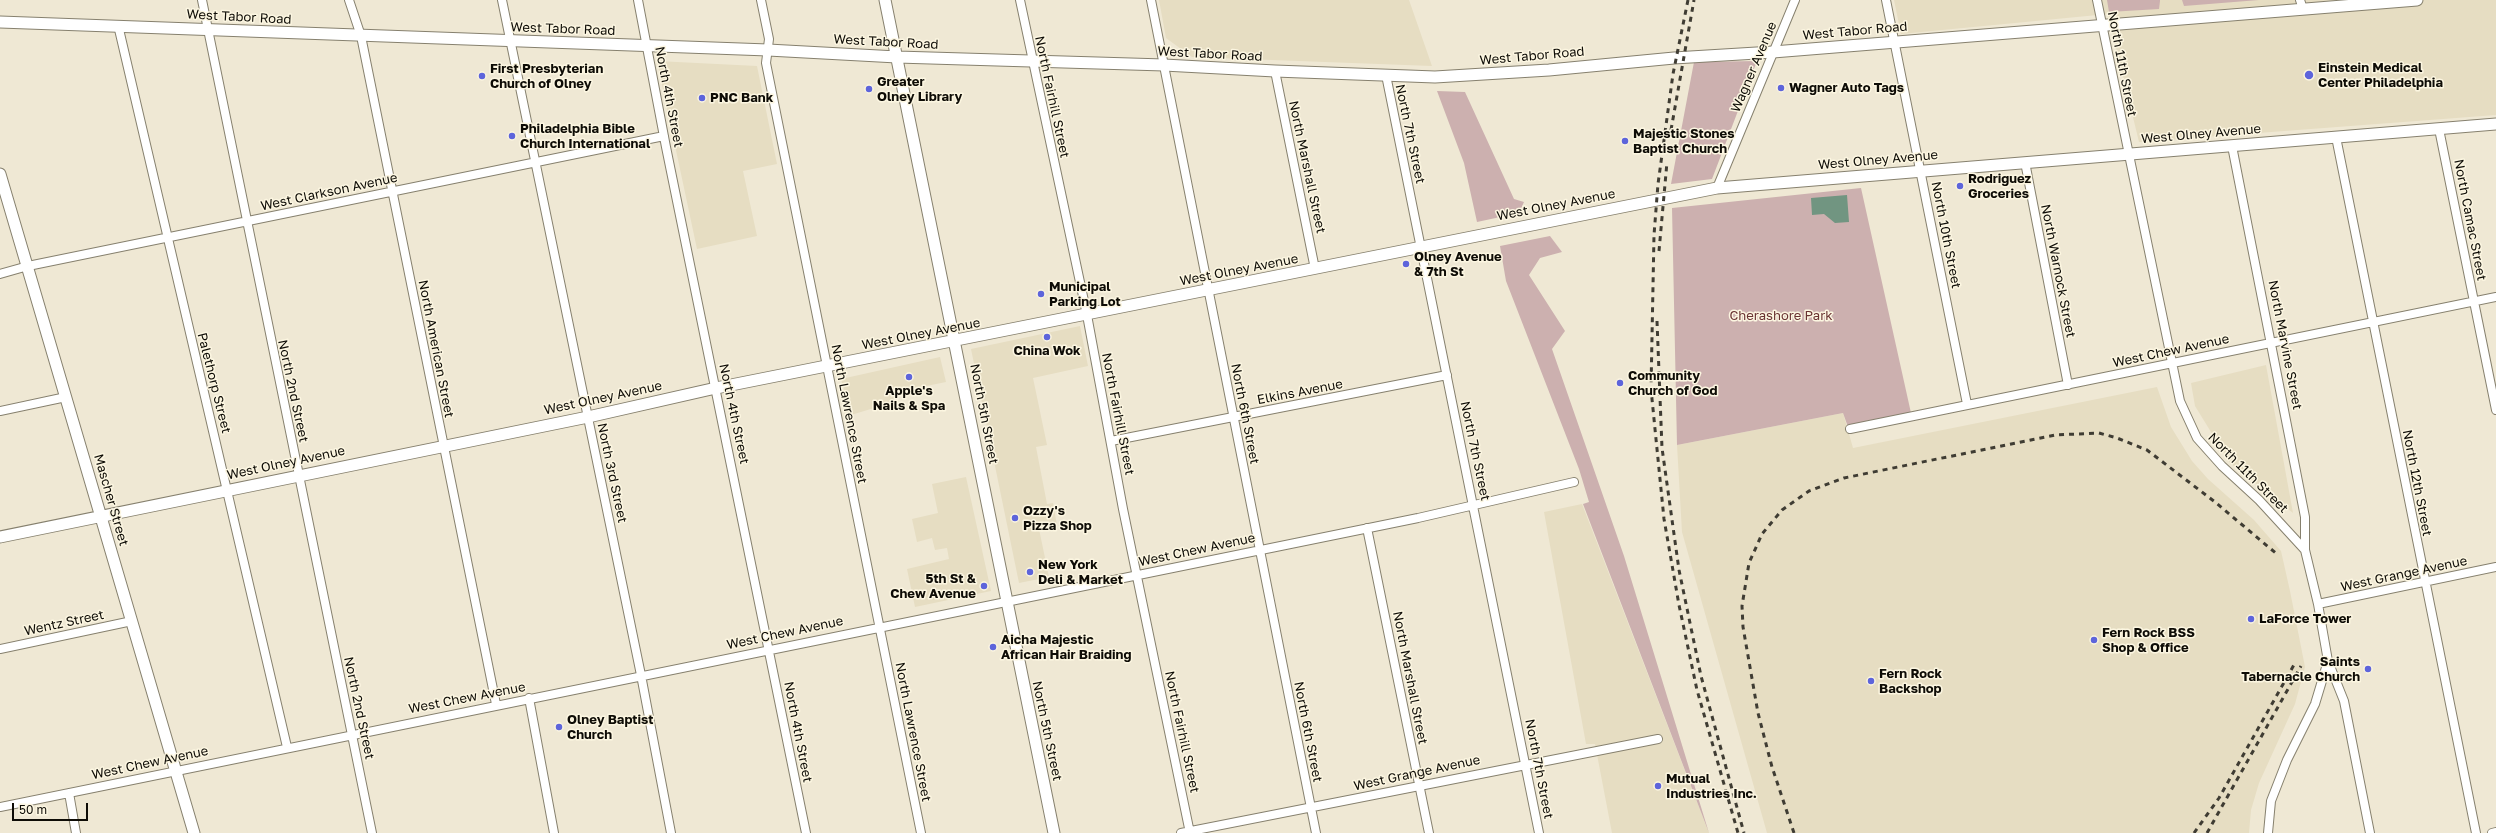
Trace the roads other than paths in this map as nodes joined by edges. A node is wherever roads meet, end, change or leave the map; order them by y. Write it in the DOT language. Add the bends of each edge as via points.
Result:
graph roads {
  1 [pos="202,0"];
  2 [pos="349,0"];
  3 [pos="502,0"];
  4 [pos="638,0"];
  5 [pos="761,0"];
  6 [pos="885,0"];
  7 [pos="1020,0"];
  8 [pos="1150,0"];
  9 [pos="1795,0"];
  10 [pos="1886,0"];
  11 [pos="2097,0"];
  12 [pos="2417,0"];
  13 [pos="2302,4"];
  14 [pos="0,22"];
  15 [pos="118,25"];
  16 [pos="2102,25"];
  17 [pos="208,29"];
  18 [pos="361,36"];
  19 [pos="509,40"];
  20 [pos="1894,42"];
  21 [pos="648,46"];
  22 [pos="768,50"];
  23 [pos="1773,52"];
  24 [pos="897,57"];
  25 [pos="1032,61"];
  26 [pos="1164,64"];
  27 [pos="1275,71"];
  28 [pos="1386,75"];
  29 [pos="2496,124"];
  30 [pos="2439,129"];
  31 [pos="664,136"];
  32 [pos="2336,137"];
  33 [pos="2232,146"];
  34 [pos="2128,154"];
  35 [pos="534,161"];
  36 [pos="2025,162"];
  37 [pos="1921,170"];
  38 [pos="0,174"];
  39 [pos="1717,188"];
  40 [pos="392,191"];
  41 [pos="246,221"];
  42 [pos="166,238"];
  43 [pos="1421,247"];
  44 [pos="28,266"];
  45 [pos="1316,268"];
  46 [pos="0,274"];
  47 [pos="1209,290"];
  48 [pos="2496,297"];
  49 [pos="2474,301"];
  50 [pos="1087,315"];
  51 [pos="2373,322"];
  52 [pos="956,342"];
  53 [pos="2272,342"];
  54 [pos="2171,365"];
  55 [pos="827,367"];
  56 [pos="1447,376"];
  57 [pos="2068,385"];
  58 [pos="716,388"];
  59 [pos="66,397"];
  60 [pos="1967,404"];
  61 [pos="2496,410"];
  62 [pos="0,411"];
  63 [pos="588,417"];
  64 [pos="1233,417"];
  65 [pos="1850,428"];
  66 [pos="1111,441"];
  67 [pos="443,445"];
  68 [pos="298,475"];
  69 [pos="1574,482"];
  70 [pos="228,490"];
  71 [pos="1475,506"];
  72 [pos="101,516"];
  73 [pos="1367,528"];
  74 [pos="0,537"];
  75 [pos="1260,550"];
  76 [pos="2305,550"];
  77 [pos="2496,567"];
  78 [pos="1137,575"];
  79 [pos="2425,581"];
  80 [pos="1006,601"];
  81 [pos="2318,604"];
  82 [pos="132,621"];
  83 [pos="880,626"];
  84 [pos="0,648"];
  85 [pos="769,649"];
  86 [pos="2328,661"];
  87 [pos="641,675"];
  88 [pos="529,698"];
  89 [pos="496,704"];
  90 [pos="352,734"];
  91 [pos="1658,738"];
  92 [pos="287,747"];
  93 [pos="1526,763"];
  94 [pos="176,770"];
  95 [pos="1419,785"];
  96 [pos="69,793"];
  97 [pos="0,807"];
  98 [pos="1311,808"];
  99 [pos="1190,832"];
  100 [pos="2496,832"];
  101 [pos="76,833"];
  102 [pos="194,833"];
  103 [pos="372,833"];
  104 [pos="554,833"];
  105 [pos="671,833"];
  106 [pos="806,833"];
  107 [pos="921,833"];
  108 [pos="1054,833"];
  109 [pos="1181,833"];
  110 [pos="1316,833"];
  111 [pos="1429,833"];
  112 [pos="1540,833"];
  113 [pos="2268,833"];
  114 [pos="2370,833"];
  115 [pos="2476,833"];
  116 [pos="2492,833"];
  1 -- 17 [label="street, North 2nd Street"];
  2 -- 18 [label="street, North American Street"];
  3 -- 19 [label="street, North 3rd Street"];
  4 -- 21 [label="street, North 4th Street"];
  5 -- 22 [label="street, North Lawrence Street" via="769,39"];
  6 -- 24 [label="street, North 5th Street"];
  7 -- 25 [label="street, North Fairhill Street"];
  8 -- 26 [label="street, North 6th Street"];
  9 -- 23 [label="street, Wagner Avenue"];
  10 -- 20 [label="street, North 10th Street"];
  11 -- 16 [label="street, North 11th Street"];
  12 -- 13 [label="street, West Tabor Road"];
  13 -- 16 [label="street, West Tabor Road"];
  14 -- 15 [label="street, West Tabor Road"];
  15 -- 17 [label="street, West Tabor Road"];
  15 -- 42 [label="street, Palethorp Street"];
  16 -- 20 [label="street, West Tabor Road"];
  16 -- 34 [label="street, North 11th Street"];
  17 -- 18 [label="street, West Tabor Road"];
  17 -- 41 [label="street, North 2nd Street"];
  18 -- 19 [label="street, West Tabor Road"];
  18 -- 40 [label="street, North American Street"];
  19 -- 21 [label="street, West Tabor Road"];
  19 -- 35 [label="street, North 3rd Street"];
  20 -- 23 [label="street, West Tabor Road"];
  20 -- 37 [label="street, North 10th Street"];
  21 -- 22 [label="street, West Tabor Road"];
  21 -- 31 [label="street, North 4th Street"];
  22 -- 24 [label="street, West Tabor Road"];
  22 -- 55 [label="street, North Lawrence Street" via="766,63"];
  23 -- 28 [label="street, West Tabor Road" via="1468,76"];
  23 -- 39 [label="street, Wagner Avenue"];
  24 -- 25 [label="street, West Tabor Road"];
  24 -- 52 [label="street, North 5th Street"];
  25 -- 26 [label="street, West Tabor Road"];
  25 -- 50 [label="street, North Fairhill Street"];
  26 -- 27 [label="street, West Tabor Road"];
  26 -- 47 [label="street, North 6th Street"];
  27 -- 28 [label="street, West Tabor Road"];
  27 -- 45 [label="street, North Marshall Street"];
  28 -- 43 [label="street, North 7th Street"];
  29 -- 30 [label="street, West Olney Avenue"];
  30 -- 32 [label="street, West Olney Avenue"];
  30 -- 49 [label="street, North Camac Street"];
  31 -- 35 [label="street, West Clarkson Avenue"];
  31 -- 58 [label="street, North 4th Street"];
  32 -- 33 [label="street, West Olney Avenue"];
  32 -- 51 [label="street, North 12th Street"];
  33 -- 34 [label="street, West Olney Avenue"];
  33 -- 53 [label="street, North Marvine Street"];
  34 -- 36 [label="street, West Olney Avenue"];
  34 -- 54 [label="street, North 11th Street"];
  35 -- 40 [label="street, West Clarkson Avenue"];
  35 -- 63 [label="street, North 3rd Street"];
  36 -- 37 [label="street, West Olney Avenue"];
  36 -- 57 [label="street, North Warnock Street"];
  37 -- 39 [label="street, West Olney Avenue"];
  37 -- 60 [label="street, North 10th Street"];
  38 -- 44 [label="street, Mascher Street"];
  39 -- 43 [label="street, West Olney Avenue"];
  40 -- 41 [label="street, West Clarkson Avenue"];
  40 -- 67 [label="street, North American Street"];
  41 -- 42 [label="street, West Clarkson Avenue"];
  41 -- 68 [label="street, North 2nd Street"];
  42 -- 44 [label="street, West Clarkson Avenue"];
  42 -- 70 [label="street, Palethorp Street"];
  43 -- 45 [label="street, West Olney Avenue"];
  43 -- 56 [label="street, North 7th Street"];
  44 -- 46 [label="street, West Clarkson Avenue"];
  44 -- 59 [label="street, Mascher Street"];
  45 -- 47 [label="street, West Olney Avenue"];
  47 -- 50 [label="street, West Olney Avenue"];
  47 -- 64 [label="street, North 6th Street"];
  48 -- 49 [label="street, West Chew Avenue"];
  49 -- 51 [label="street, West Chew Avenue"];
  49 -- 61 [label="street, North Camac Street"];
  50 -- 52 [label="street, West Olney Avenue"];
  50 -- 66 [label="street, North Fairhill Street"];
  51 -- 53 [label="street, West Chew Avenue"];
  51 -- 79 [label="street, North 12th Street"];
  52 -- 55 [label="street, West Olney Avenue"];
  52 -- 80 [label="street, North 5th Street"];
  53 -- 54 [label="street, West Chew Avenue"];
  53 -- 76 [label="street, North Marvine Street" via="2305,516"];
  54 -- 57 [label="street, West Chew Avenue"];
  54 -- 76 [label="street, North 11th Street" via="2180,401 2197,438"];
  55 -- 58 [label="street, West Olney Avenue"];
  55 -- 83 [label="street, North Lawrence Street"];
  56 -- 64 [label="street, Elkins Avenue"];
  56 -- 71 [label="street, North 7th Street"];
  57 -- 60 [label="street, West Chew Avenue"];
  58 -- 63 [label="street, West Olney Avenue"];
  58 -- 85 [label="street, North 4th Street"];
  59 -- 62 [label="street"];
  59 -- 72 [label="street, Mascher Street"];
  60 -- 65 [label="street, West Chew Avenue"];
  63 -- 67 [label="street, West Olney Avenue"];
  63 -- 87 [label="street, North 3rd Street"];
  64 -- 66 [label="street, Elkins Avenue"];
  64 -- 75 [label="street, North 6th Street"];
  66 -- 78 [label="street, North Fairhill Street"];
  67 -- 68 [label="street, West Olney Avenue"];
  67 -- 89 [label="street, North American Street"];
  68 -- 70 [label="street, West Olney Avenue"];
  68 -- 90 [label="street, North 2nd Street"];
  69 -- 71 [label="street, West Chew Avenue"];
  70 -- 72 [label="street, West Olney Avenue"];
  70 -- 92 [label="street, Palethorp Street"];
  71 -- 73 [label="street, West Chew Avenue"];
  71 -- 93 [label="street, North 7th Street"];
  72 -- 74 [label="street, West Olney Avenue"];
  72 -- 82 [label="street, Mascher Street"];
  73 -- 75 [label="street, West Chew Avenue"];
  73 -- 95 [label="street, North Marshall Street"];
  75 -- 78 [label="street, West Chew Avenue"];
  75 -- 98 [label="street, North 6th Street"];
  76 -- 81 [label="street, North 11th Street"];
  77 -- 79 [label="street, West Grange Avenue"];
  78 -- 80 [label="street, West Chew Avenue"];
  78 -- 99 [label="street, North Fairhill Street"];
  79 -- 81 [label="street, West Grange Avenue"];
  79 -- 115 [label="street, North 12th Street"];
  80 -- 83 [label="street, West Chew Avenue"];
  80 -- 108 [label="street, North 5th Street"];
  81 -- 86 [label="street, North 11th Street"];
  82 -- 84 [label="street, Wentz Street"];
  82 -- 94 [label="street, Mascher Street"];
  83 -- 85 [label="street, West Chew Avenue"];
  83 -- 107 [label="street, North Lawrence Street"];
  85 -- 87 [label="street, West Chew Avenue"];
  85 -- 106 [label="street, North 4th Street"];
  86 -- 113 [label="street, North 11th Street" via="2315,704 2287,760 2271,801"];
  86 -- 114 [label="street" via="2344,701"];
  87 -- 88 [label="street, West Chew Avenue"];
  87 -- 105 [label="street, North 3rd Street"];
  88 -- 89 [label="street, West Chew Avenue"];
  88 -- 104 [label="street"];
  89 -- 90 [label="street, West Chew Avenue"];
  90 -- 92 [label="street, West Chew Avenue"];
  90 -- 103 [label="street, North 2nd Street"];
  91 -- 93 [label="street, West Grange Avenue"];
  92 -- 94 [label="street, West Chew Avenue"];
  93 -- 95 [label="street, West Grange Avenue"];
  93 -- 112 [label="street, North 7th Street"];
  94 -- 96 [label="street, West Chew Avenue"];
  94 -- 102 [label="street, Mascher Street"];
  95 -- 98 [label="street, West Grange Avenue"];
  95 -- 111 [label="street, North Marshall Street"];
  96 -- 97 [label="street, West Chew Avenue"];
  96 -- 101 [label="street"];
  98 -- 99 [label="street, West Grange Avenue"];
  98 -- 110 [label="street, North 6th Street"];
  99 -- 109 [label="street, West Grange Avenue"];
  100 -- 116 [label="street"];
}
